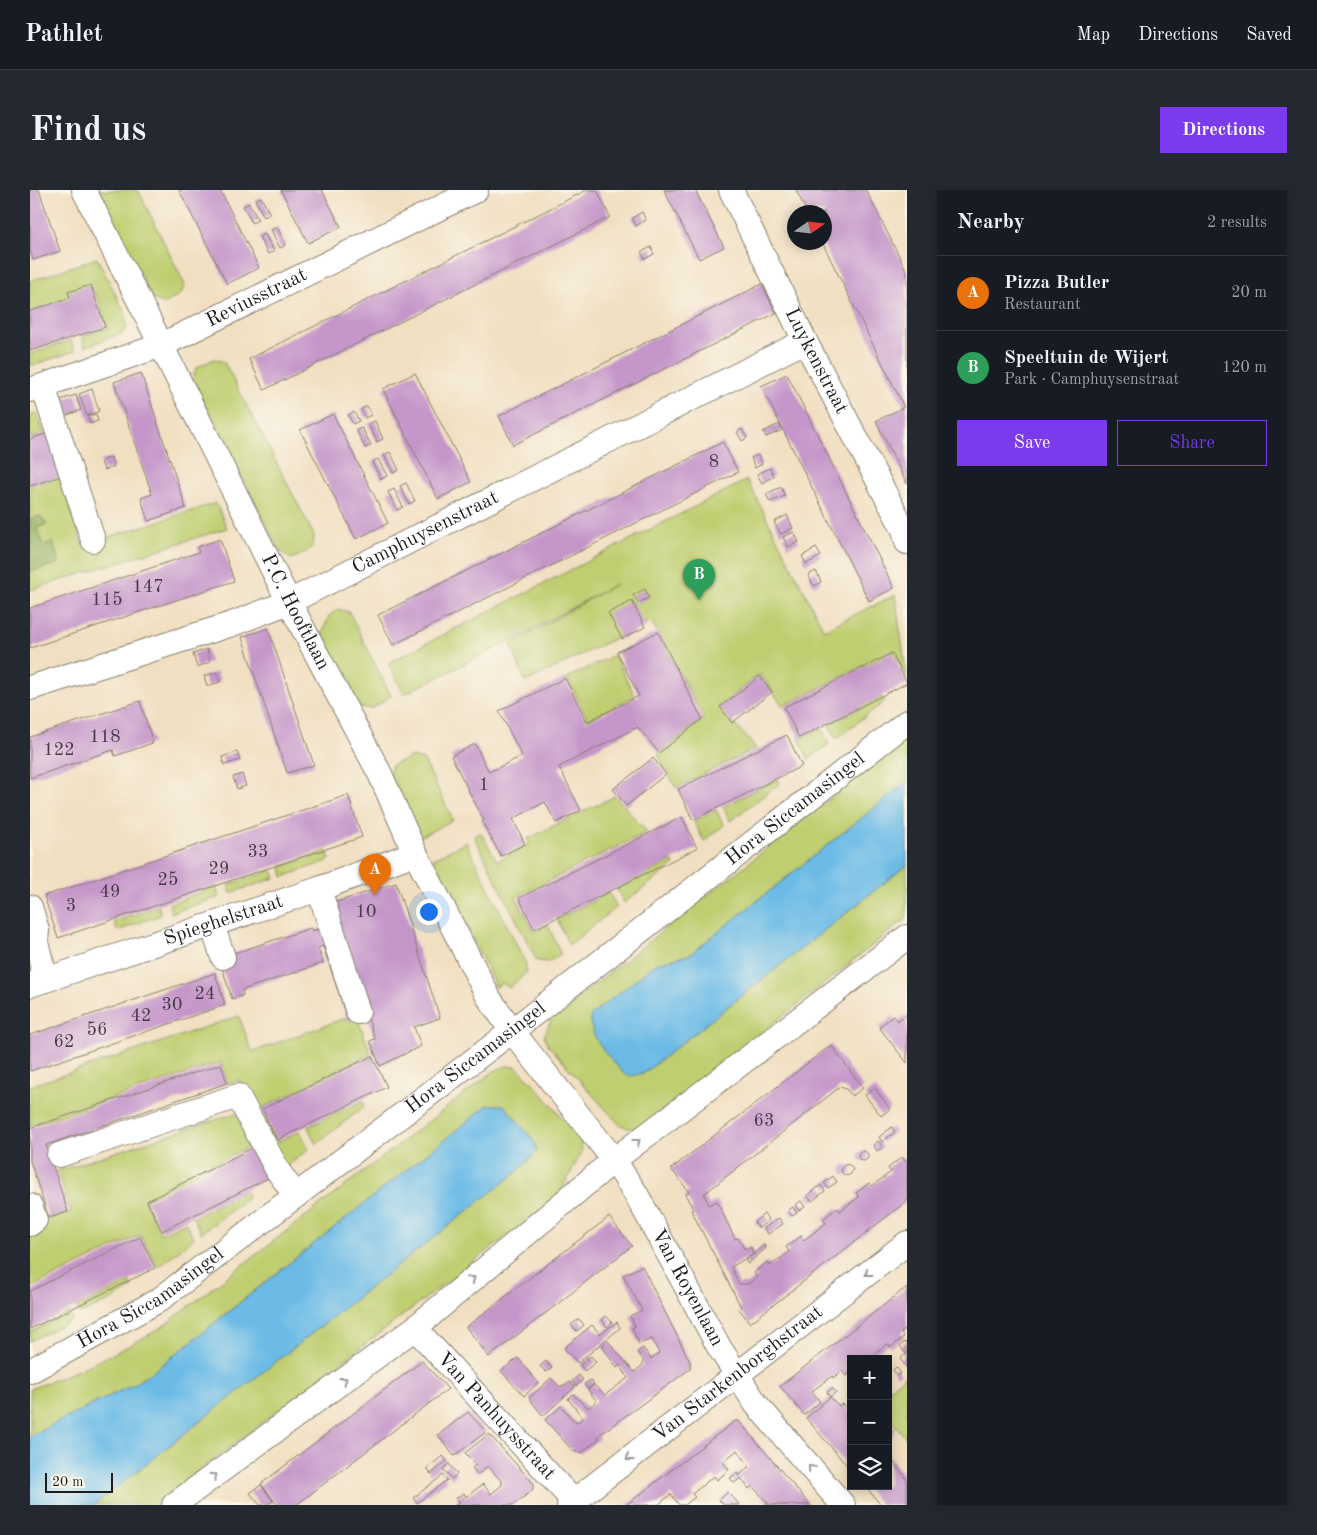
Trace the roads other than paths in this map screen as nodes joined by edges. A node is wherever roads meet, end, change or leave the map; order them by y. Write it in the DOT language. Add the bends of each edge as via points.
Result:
graph roads {
  1 [pos="84,190"];
  2 [pos="476,190"];
  3 [pos="731,190"];
  4 [pos="805,340"];
  5 [pos="162,345"];
  6 [pos="36,388"];
  7 [pos="906,534"];
  8 [pos="93,540"];
  9 [pos="289,602"];
  10 [pos="30,688"];
  11 [pos="907,722"];
  12 [pos="416,852"];
  13 [pos="319,889"];
  14 [pos="30,907"];
  15 [pos="212,925"];
  16 [pos="906,938"];
  17 [pos="223,957"];
  18 [pos="38,983"];
  19 [pos="358,1012"];
  20 [pos="512,1031"];
  21 [pos="59,1155"];
  22 [pos="614,1160"];
  23 [pos="296,1196"];
  24 [pos="30,1206"];
  25 [pos="30,1224"];
  26 [pos="907,1243"];
  27 [pos="415,1328"];
  28 [pos="30,1371"];
  29 [pos="737,1375"];
  30 [pos="574,1504"];
  31 [pos="174,1505"];
  32 [pos="843,1505"];
  1 -- 5 [label="street, P.C. Hooftlaan"];
  2 -- 5 [label="street, Reviusstraat"];
  3 -- 4 [label="street, Luykenstraat"];
  4 -- 7 [label="street, Luykenstraat"];
  4 -- 9 [label="street, Camphuysenstraat"];
  5 -- 6 [label="street, Reviusstraat"];
  5 -- 9 [label="street, P.C. Hooftlaan"];
  6 -- 8 [label="street"];
  9 -- 10 [label="street, Camphuysenstraat" via="232,624"];
  9 -- 12 [label="street, P.C. Hooftlaan" via="380,774"];
  11 -- 20 [label="street, Hora Siccamasingel"];
  12 -- 13 [label="street, Spieghelstraat"];
  12 -- 20 [label="street, P.C. Hooftlaan" via="489,998"];
  13 -- 15 [label="street, Spieghelstraat"];
  13 -- 19 [label="street"];
  14 -- 18 [label="street" via="37,930"];
  15 -- 17 [label="street"];
  15 -- 18 [label="street, Spieghelstraat"];
  22 -- 16 [label="street, one-way"];
  20 -- 22 [label="street, Van Royenlaan"];
  20 -- 23 [label="street, Hora Siccamasingel"];
  21 -- 23 [label="street" via="238,1096 278,1171"];
  27 -- 22 [label="street, one-way"];
  22 -- 29 [label="street, Van Royenlaan" via="636,1194 718,1347"];
  23 -- 28 [label="street, Hora Siccamasingel" via="159,1300"];
  24 -- 25 [label="street" via="35,1220"];
  26 -- 29 [label="street, Van Starkenborghstraat, one-way"];
  27 -- 30 [label="street, Van Panhuysstraat"];
  31 -- 27 [label="street, one-way"];
  29 -- 30 [label="street, Van Starkenborghstraat, one-way"];
  32 -- 29 [label="street, Van Royenlaan, one-way" via="756,1404"];
}
